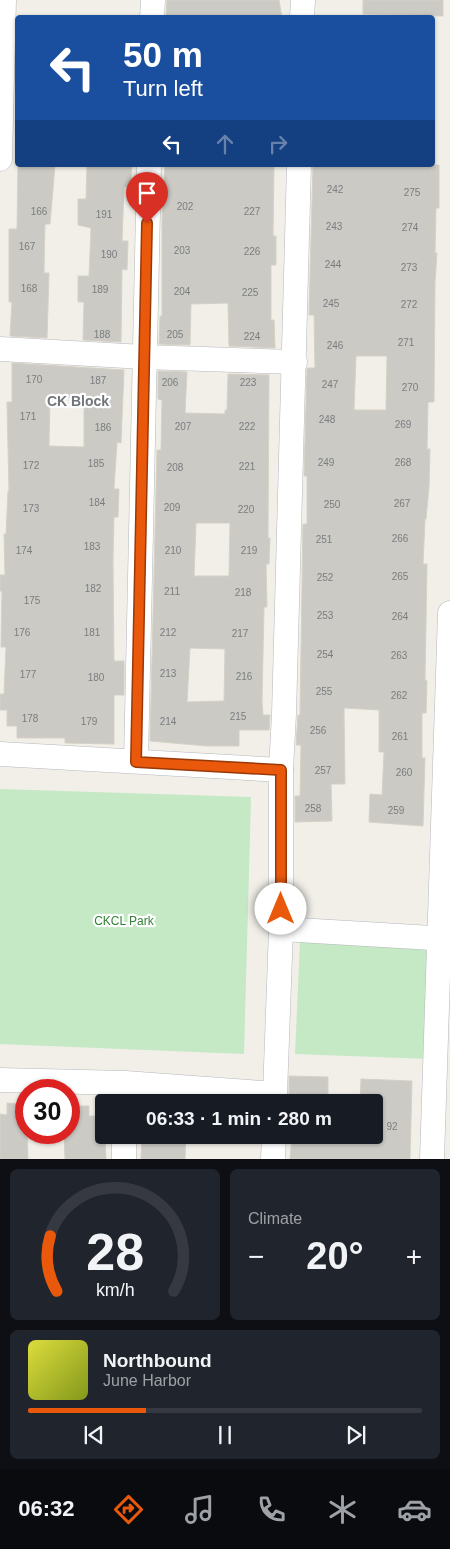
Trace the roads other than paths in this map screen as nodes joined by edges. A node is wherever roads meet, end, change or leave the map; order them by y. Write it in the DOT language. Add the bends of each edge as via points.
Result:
graph roads {
  1 [pos="4,0"];
  2 [pos="153,0"];
  3 [pos="303,0"];
  4 [pos="152,15"];
  5 [pos="302,15"];
  6 [pos="0,159"];
  7 [pos="149,167"];
  8 [pos="299,167"];
  9 [pos="0,349"];
  10 [pos="144,358"];
  11 [pos="295,362"];
  12 [pos="450,613"];
  13 [pos="0,754"];
  14 [pos="136,762"];
  15 [pos="281,770"];
  16 [pos="281,929"];
  17 [pos="445,939"];
  18 [pos="0,1080"];
  19 [pos="125,1093"];
  20 [pos="155,1094"];
  21 [pos="275,1094"];
  22 [pos="124,1144"];
  23 [pos="274,1144"];
  24 [pos="124,1159"];
  25 [pos="273,1159"];
  26 [pos="432,1159"];
  1 -- 6 [label="street"];
  2 -- 4 [label="street"];
  3 -- 5 [label="street"];
  7 -- 10 [label="street"];
  8 -- 11 [label="street"];
  9 -- 10 [label="street"];
  10 -- 11 [label="street"];
  10 -- 14 [label="street"];
  11 -- 15 [label="street"];
  12 -- 17 [label="street"];
  13 -- 14 [label="street"];
  14 -- 15 [label="street"];
  15 -- 16 [label="street"];
  16 -- 17 [label="street"];
  16 -- 21 [label="street"];
  17 -- 26 [label="street"];
  18 -- 19 [label="street"];
  19 -- 20 [label="street"];
  22 -- 24 [label="street"];
  23 -- 25 [label="street"];
}
